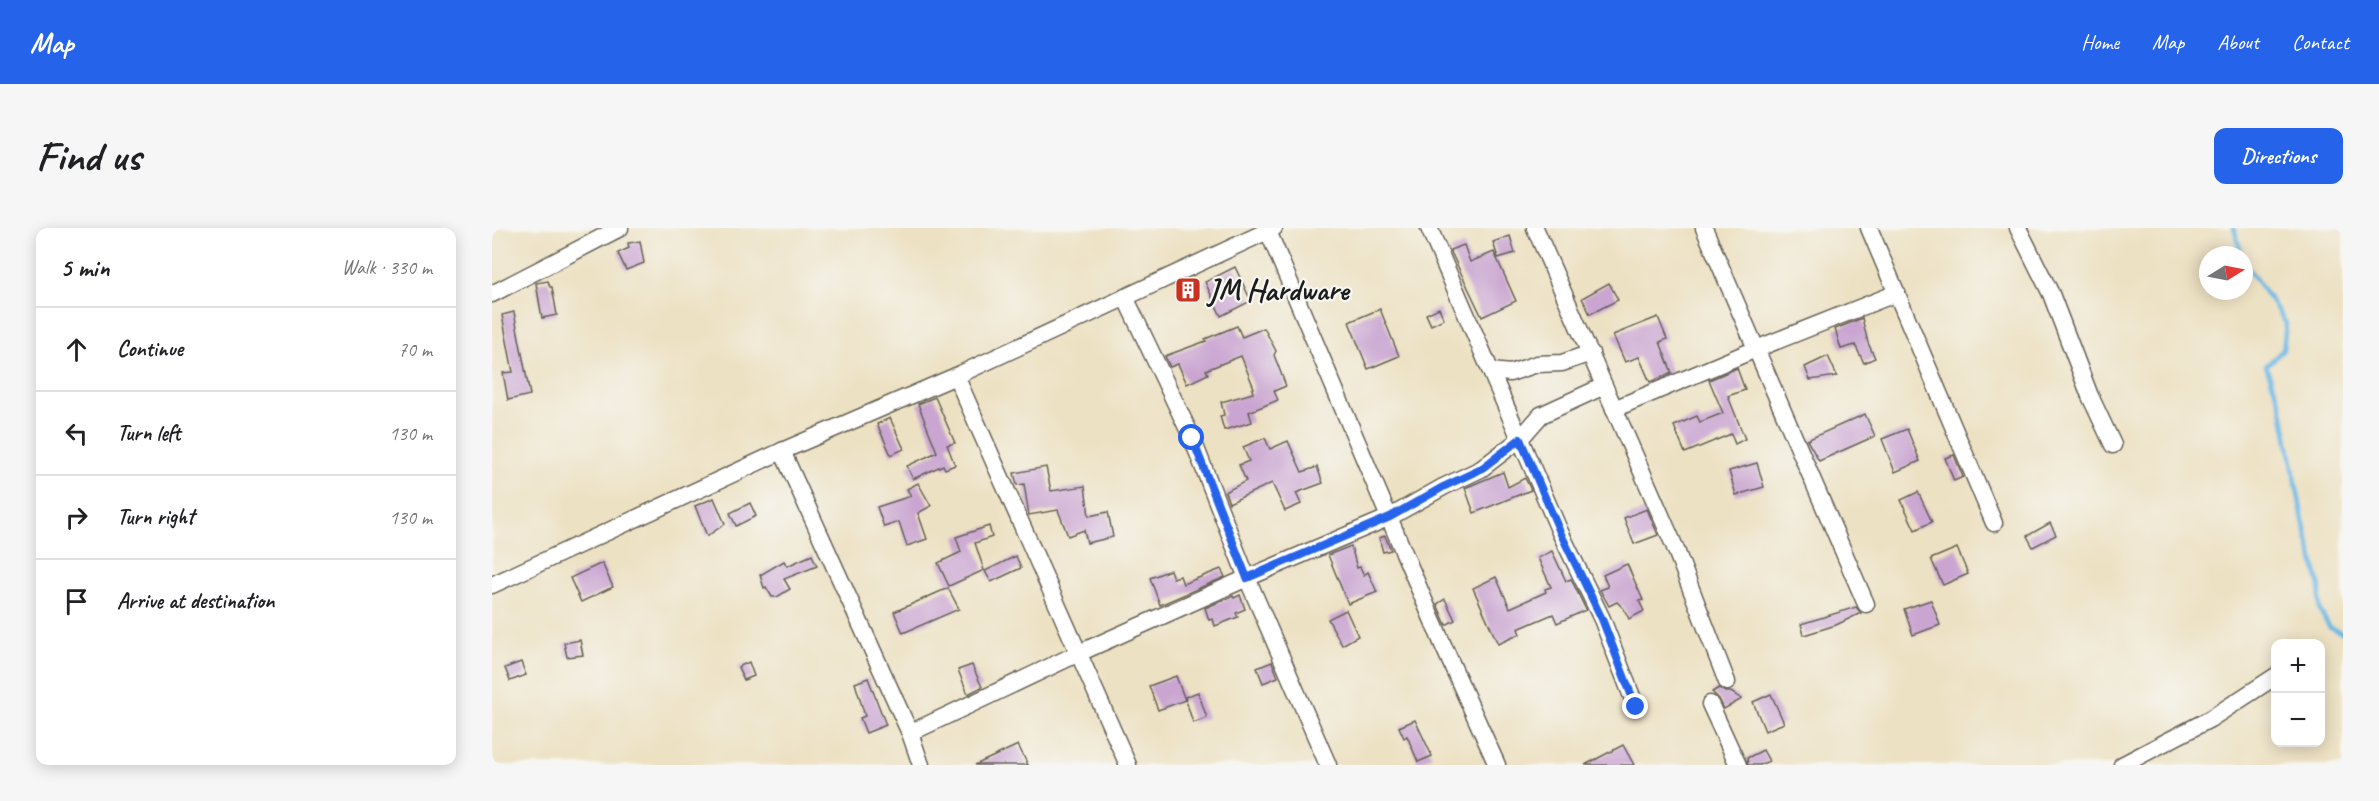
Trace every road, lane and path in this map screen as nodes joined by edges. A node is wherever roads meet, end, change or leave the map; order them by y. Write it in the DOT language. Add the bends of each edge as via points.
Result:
graph roads {
  1 [pos="621,228"];
  2 [pos="1429,228"];
  3 [pos="1535,228"];
  4 [pos="1704,228"];
  5 [pos="1869,228"];
  6 [pos="2018,228"];
  7 [pos="1271,230"];
  8 [pos="1897,293"];
  9 [pos="492,294"];
  10 [pos="1125,297"];
  11 [pos="1756,349"];
  12 [pos="1591,353"];
  13 [pos="1491,371"];
  14 [pos="957,376"];
  15 [pos="1604,386"];
  16 [pos="1614,409"];
  17 [pos="1520,439"];
  18 [pos="2113,445"];
  19 [pos="782,452"];
  20 [pos="1390,517"];
  21 [pos="1994,523"];
  22 [pos="1247,578"];
  23 [pos="492,585"];
  24 [pos="1866,604"];
  25 [pos="1079,653"];
  26 [pos="2271,679"];
  27 [pos="1727,682"];
  28 [pos="1710,704"];
  29 [pos="1636,707"];
  30 [pos="910,733"];
  31 [pos="921,765"];
  32 [pos="1128,765"];
  33 [pos="1328,765"];
  34 [pos="1497,765"];
  35 [pos="1738,765"];
  36 [pos="2122,765"];
  1 -- 9 [label="street"];
  2 -- 13 [label="street"];
  3 -- 12 [label="street"];
  4 -- 11 [label="street"];
  5 -- 8 [label="street"];
  6 -- 18 [label="street" via="2051,294"];
  7 -- 10 [label="street"];
  7 -- 20 [label="street"];
  8 -- 11 [label="street"];
  8 -- 21 [label="street"];
  10 -- 14 [label="street"];
  10 -- 22 [label="street" via="1192,438"];
  11 -- 16 [label="street"];
  11 -- 24 [label="street"];
  12 -- 13 [label="street" via="1562,363 1538,364 1510,372"];
  12 -- 15 [label="street"];
  13 -- 17 [label="street"];
  14 -- 19 [label="street"];
  14 -- 25 [label="street"];
  15 -- 16 [label="street"];
  15 -- 17 [label="street" via="1541,415"];
  16 -- 27 [label="street" via="1674,545"];
  17 -- 20 [label="street" via="1481,469"];
  17 -- 29 [label="street" via="1602,619"];
  19 -- 23 [label="street"];
  19 -- 30 [label="street"];
  20 -- 22 [label="street"];
  20 -- 34 [label="street"];
  22 -- 25 [label="street"];
  22 -- 33 [label="street"];
  25 -- 30 [label="street"];
  25 -- 32 [label="street"];
  26 -- 36 [label="street" via="2210,719"];
  28 -- 35 [label="street"];
  30 -- 31 [label="street"];
}
